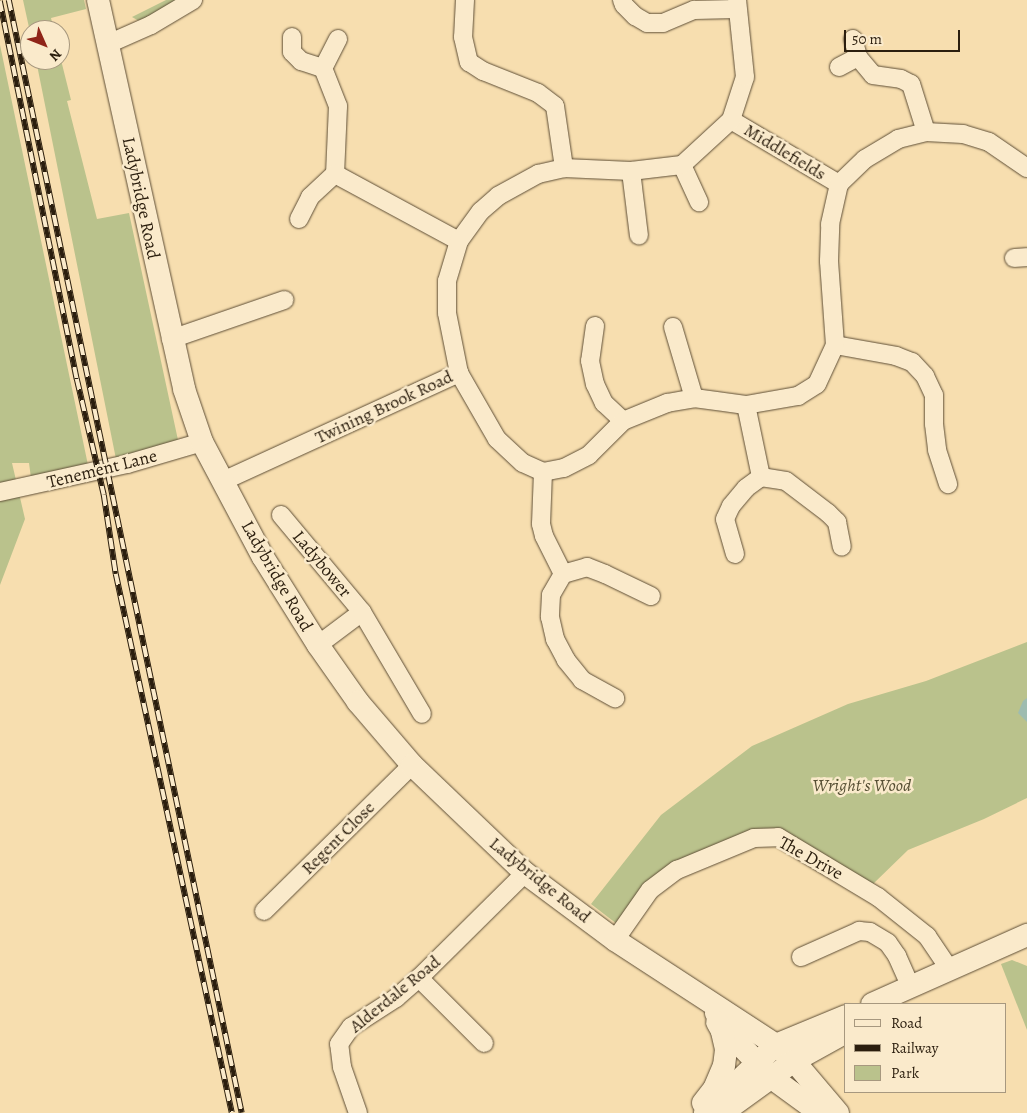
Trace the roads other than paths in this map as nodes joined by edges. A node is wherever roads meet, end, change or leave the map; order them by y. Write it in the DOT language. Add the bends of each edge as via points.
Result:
graph roads {
  1 [pos="98,0"];
  2 [pos="193,0"];
  3 [pos="465,0"];
  4 [pos="622,0"];
  5 [pos="737,5"];
  6 [pos="292,37"];
  7 [pos="338,39"];
  8 [pos="853,39"];
  9 [pos="108,44"];
  10 [pos="858,57"];
  11 [pos="839,67"];
  12 [pos="323,68"];
  13 [pos="731,120"];
  14 [pos="926,132"];
  15 [pos="682,166"];
  16 [pos="564,168"];
  17 [pos="1027,168"];
  18 [pos="630,171"];
  19 [pos="335,174"];
  20 [pos="839,184"];
  21 [pos="698,202"];
  22 [pos="300,218"];
  23 [pos="639,236"];
  24 [pos="459,241"];
  25 [pos="284,300"];
  26 [pos="595,326"];
  27 [pos="673,328"];
  28 [pos="171,338"];
  29 [pos="835,344"];
  30 [pos="460,373"];
  31 [pos="694,398"];
  32 [pos="746,405"];
  33 [pos="623,421"];
  34 [pos="202,442"];
  35 [pos="543,472"];
  36 [pos="761,477"];
  37 [pos="223,481"];
  38 [pos="948,484"];
  39 [pos="0,492"];
  40 [pos="281,515"];
  41 [pos="842,547"];
  42 [pos="734,554"];
  43 [pos="563,574"];
  44 [pos="651,596"];
  45 [pos="362,612"];
  46 [pos="318,645"];
  47 [pos="615,698"];
  48 [pos="422,714"];
  49 [pos="412,765"];
  50 [pos="526,873"];
  51 [pos="264,912"];
  52 [pos="1027,935"];
  53 [pos="615,940"];
  54 [pos="801,957"];
  55 [pos="971,961"];
  56 [pos="950,970"];
  57 [pos="419,978"];
  58 [pos="911,987"];
  59 [pos="704,999"];
  60 [pos="874,1003"];
  61 [pos="896,1003"];
  62 [pos="844,1017"];
  63 [pos="844,1033"];
  64 [pos="484,1044"];
  65 [pos="776,1045"];
  66 [pos="794,1061"];
  67 [pos="765,1070"];
  68 [pos="358,1113"];
  69 [pos="695,1113"];
  70 [pos="705,1113"];
  71 [pos="722,1113"];
  72 [pos="820,1113"];
  73 [pos="838,1113"];
  1 -- 9 [label="street, Ladybridge Road"];
  2 -- 9 [label="street" via="151,25"];
  3 -- 16 [label="street" via="463,37 469,62 483,72 538,92 555,106"];
  4 -- 5 [label="street" via="635,16 647,23 663,23 694,10"];
  5 -- 13 [label="street" via="745,77"];
  6 -- 12 [label="street" via="292,52 301,61"];
  7 -- 12 [label="street"];
  8 -- 10 [label="street"];
  9 -- 28 [label="street, Ladybridge Road"];
  10 -- 11 [label="street"];
  10 -- 14 [label="street" via="873,75 901,79 911,84"];
  12 -- 19 [label="street" via="338,106"];
  13 -- 15 [label="street"];
  13 -- 20 [label="street, Middlefields"];
  14 -- 17 [label="street" via="963,134 989,142"];
  14 -- 20 [label="street" via="898,139 865,158"];
  15 -- 18 [label="street, Twining Brook Road"];
  15 -- 21 [label="street"];
  16 -- 18 [label="street, Twining Brook Road"];
  16 -- 24 [label="street, Twining Brook Road" via="538,174 498,196 481,211"];
  18 -- 23 [label="street"];
  19 -- 22 [label="street" via="310,197"];
  19 -- 24 [label="street"];
  20 -- 29 [label="street" via="830,233 829,261"];
  24 -- 30 [label="street, Twining Brook Road" via="447,281 447,313"];
  25 -- 28 [label="street"];
  26 -- 33 [label="street" via="590,361 595,384 604,403"];
  27 -- 31 [label="street"];
  28 -- 34 [label="street, Ladybridge Road"];
  29 -- 32 [label="street" via="817,384 798,396"];
  29 -- 38 [label="street" via="896,356 912,362 925,376 934,395 937,450"];
  30 -- 35 [label="street" via="496,439 523,463"];
  30 -- 37 [label="street, Twining Brook Road"];
  31 -- 32 [label="street"];
  31 -- 33 [label="street" via="667,403"];
  32 -- 36 [label="street"];
  33 -- 35 [label="street" via="589,455 564,468"];
  34 -- 37 [label="street, Ladybridge Road"];
  34 -- 39 [label="street, Tenement Lane" via="127,464"];
  35 -- 43 [label="street" via="541,524"];
  36 -- 41 [label="street" via="786,481 828,512 837,522"];
  36 -- 42 [label="street" via="746,488 724,519"];
  37 -- 46 [label="street, Ladybridge Road" via="263,557"];
  40 -- 45 [label="street, Ladybower"];
  43 -- 44 [label="street" via="587,567"];
  43 -- 47 [label="street" via="551,596 550,617 555,639 582,680"];
  45 -- 46 [label="street, Ladybower"];
  45 -- 48 [label="street, Ladybower"];
  46 -- 49 [label="street, Ladybridge Road" via="358,702"];
  49 -- 50 [label="street, Ladybridge Road"];
  49 -- 51 [label="street, Regent Close"];
  50 -- 53 [label="street, Ladybridge Road"];
  50 -- 57 [label="street, Alderdale Road"];
  52 -- 55 [label="street"];
  53 -- 56 [label="street, The Drive" via="650,890 677,870 754,838 778,837 878,897 927,936"];
  53 -- 59 [label="street, Ladybridge Road"];
  54 -- 58 [label="street" via="859,931 870,932 888,943"];
  55 -- 56 [label="street"];
  55 -- 61 [label="street"];
  56 -- 58 [label="street"];
  57 -- 64 [label="street"];
  57 -- 68 [label="street, Alderdale Road" via="396,998 351,1027 339,1044 342,1067"];
  58 -- 60 [label="street"];
  59 -- 65 [label="street, Ladybridge Road"];
  59 -- 67 [label="street, Ladybridge Road"];
  59 -- 69 [label="street" via="722,1031 726,1049 724,1066 714,1089"];
  62 -- 65 [label="street"];
  63 -- 66 [label="street"];
  65 -- 66 [label="street, Ladybridge Road"];
  65 -- 67 [label="street"];
  66 -- 67 [label="street"];
  66 -- 73 [label="street, Ladybridge Road"];
  67 -- 70 [label="street"];
  67 -- 71 [label="street"];
  67 -- 72 [label="street, Ladybridge Road"];
}
